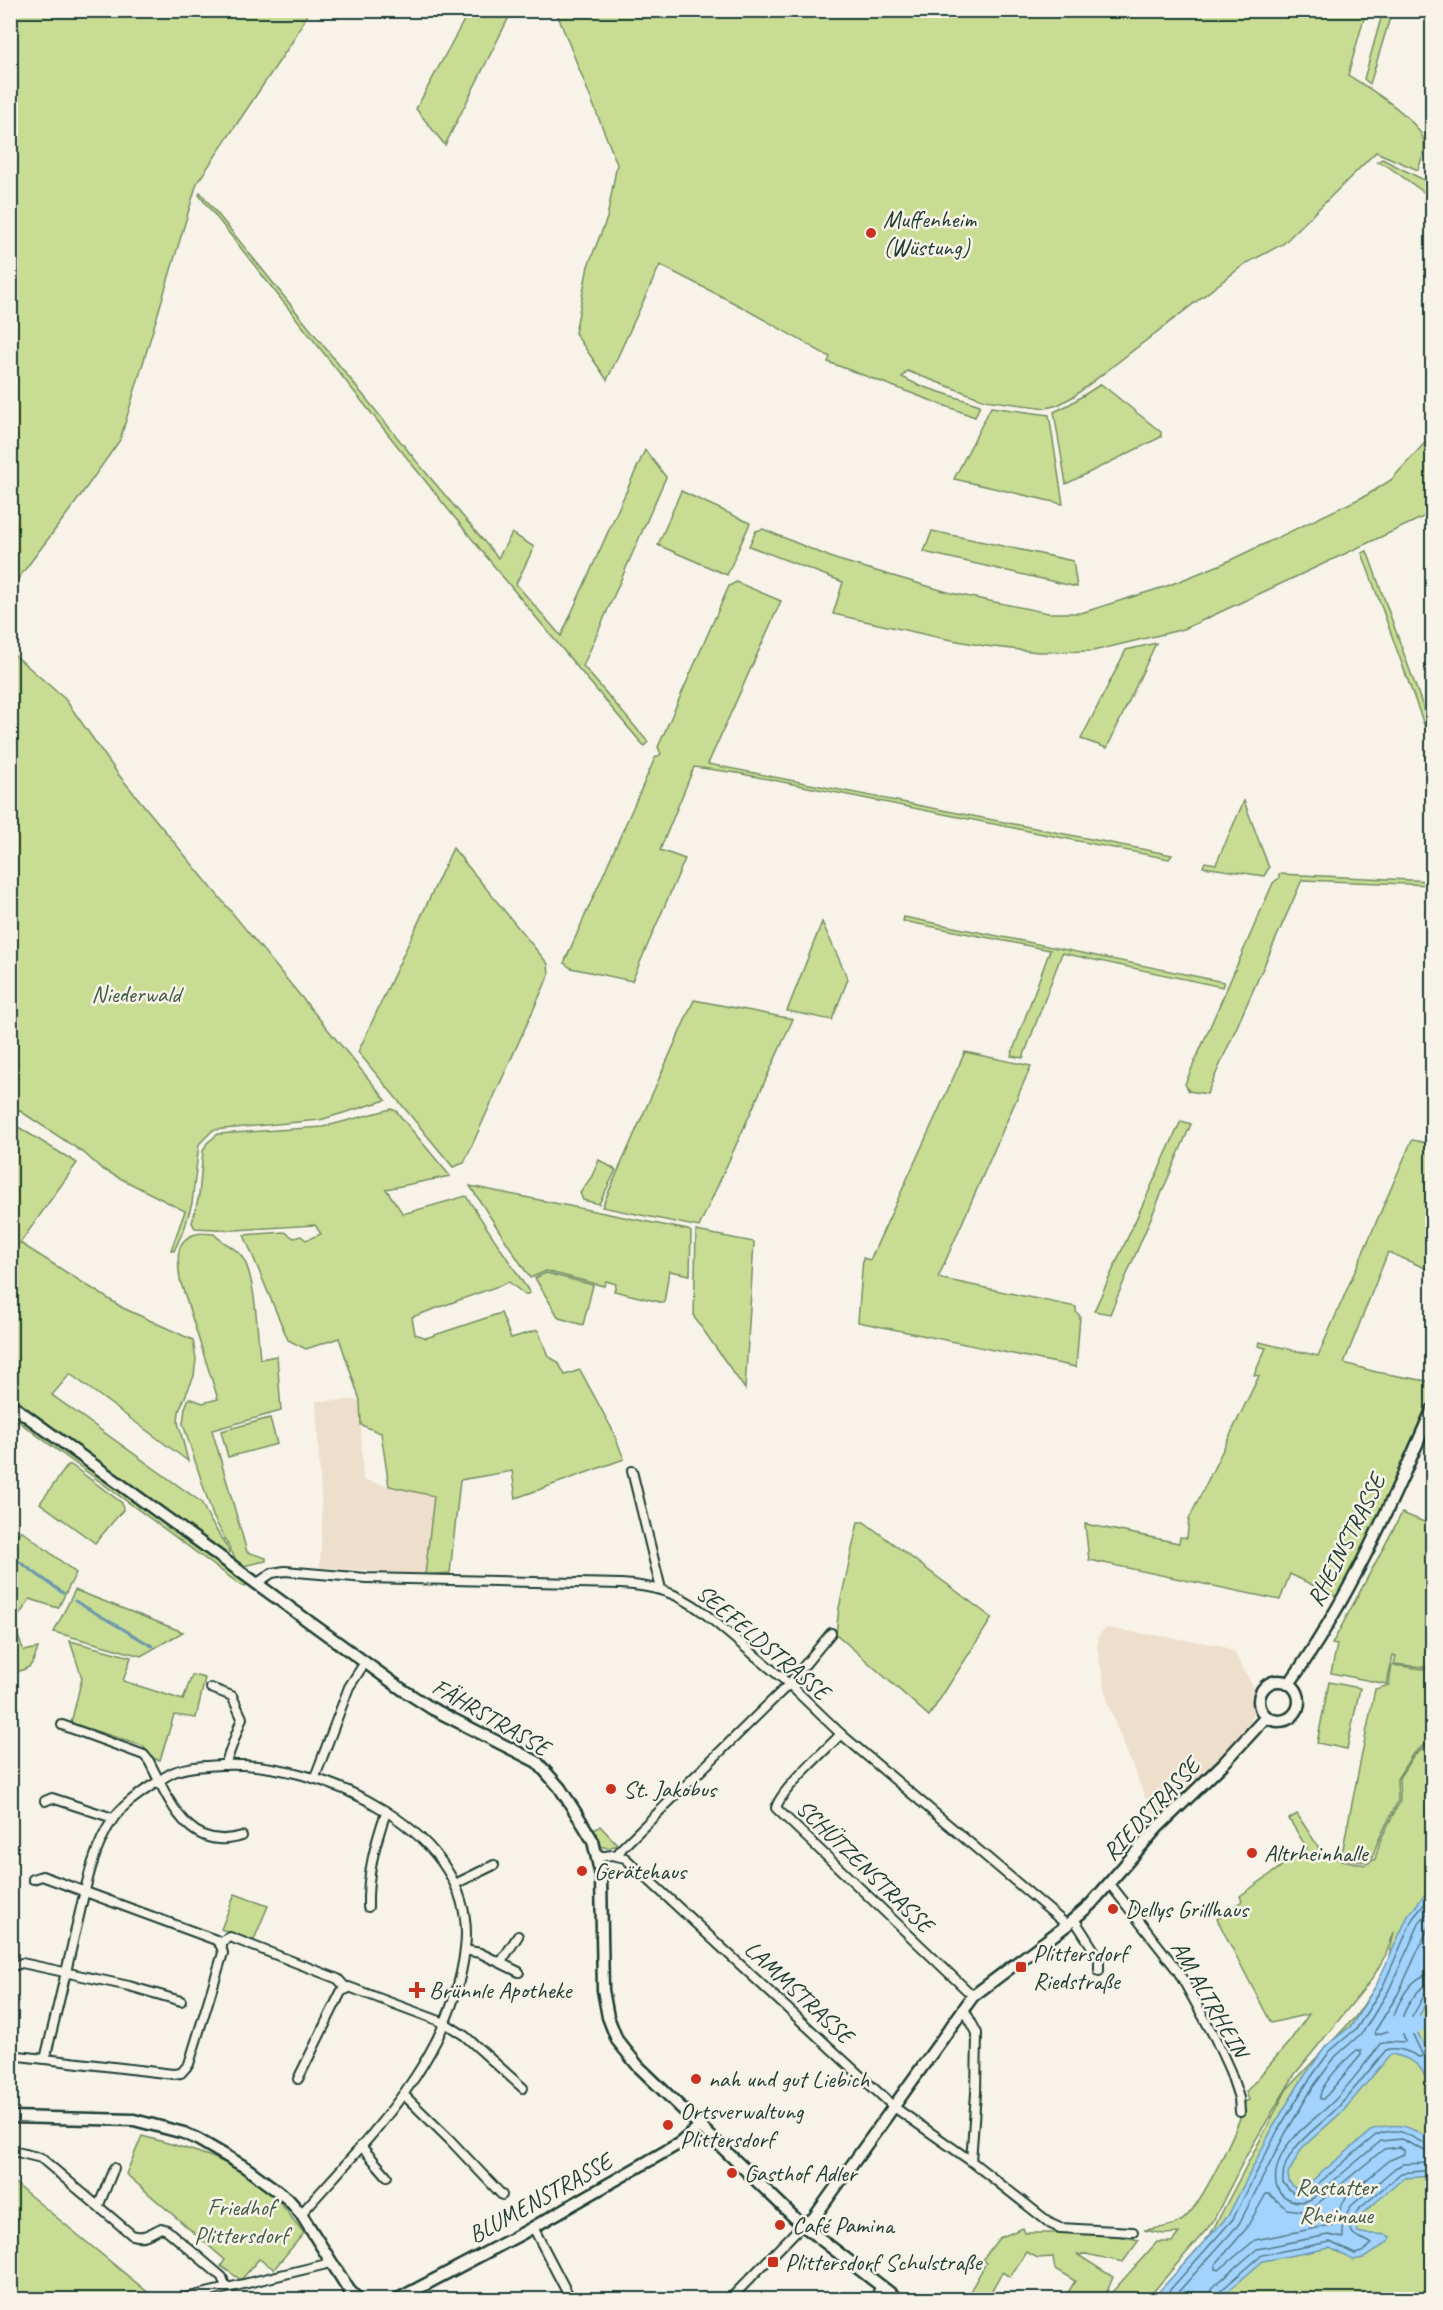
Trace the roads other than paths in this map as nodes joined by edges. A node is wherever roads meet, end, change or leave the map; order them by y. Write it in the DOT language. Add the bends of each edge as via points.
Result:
graph roads {
  1 [pos="10,1404"];
  2 [pos="1432,1410"];
  3 [pos="632,1471"];
  4 [pos="256,1584"];
  5 [pos="661,1589"];
  6 [pos="831,1633"];
  7 [pos="364,1664"];
  8 [pos="789,1684"];
  9 [pos="1289,1684"];
  10 [pos="211,1688"];
  11 [pos="1266,1717"];
  12 [pos="62,1725"];
  13 [pos="841,1734"];
  14 [pos="225,1765"];
  15 [pos="315,1777"];
  16 [pos="159,1781"];
  17 [pos="45,1801"];
  18 [pos="386,1812"];
  19 [pos="114,1818"];
  20 [pos="242,1836"];
  21 [pos="616,1856"];
  22 [pos="598,1857"];
  23 [pos="494,1865"];
  24 [pos="33,1879"];
  25 [pos="455,1884"];
  26 [pos="1110,1884"];
  27 [pos="85,1891"];
  28 [pos="368,1907"];
  29 [pos="1071,1922"];
  30 [pos="518,1936"];
  31 [pos="219,1943"];
  32 [pos="465,1950"];
  33 [pos="501,1962"];
  34 [pos="13,1966"];
  35 [pos="1099,1971"];
  36 [pos="66,1972"];
  37 [pos="519,1972"];
  38 [pos="347,1989"];
  39 [pos="973,1996"];
  40 [pos="181,2001"];
  41 [pos="963,2009"];
  42 [pos="445,2023"];
  43 [pos="10,2055"];
  44 [pos="45,2059"];
  45 [pos="297,2079"];
  46 [pos="523,2088"];
  47 [pos="404,2095"];
  48 [pos="894,2107"];
  49 [pos="1240,2112"];
  50 [pos="10,2117"];
  51 [pos="700,2126"];
  52 [pos="361,2146"];
  53 [pos="13,2151"];
  54 [pos="971,2161"];
  55 [pos="114,2168"];
  56 [pos="387,2176"];
  57 [pos="502,2195"];
  58 [pos="98,2207"];
  59 [pos="301,2214"];
  60 [pos="803,2224"];
  61 [pos="533,2227"];
  62 [pos="1133,2232"];
  63 [pos="331,2263"];
  64 [pos="881,2286"];
  65 [pos="226,2288"];
  66 [pos="177,2300"];
  67 [pos="359,2300"];
  68 [pos="396,2300"];
  69 [pos="571,2300"];
  70 [pos="729,2300"];
  71 [pos="874,2300"];
  72 [pos="899,2300"];
  1 -- 4 [label="main road, FÄHRSTRASSE"];
  2 -- 9 [label="main road, RHEINSTRASSE" via="1350,1584"];
  3 -- 5 [label="street"];
  4 -- 5 [label="street, SEEFELDSTRASSE" via="272,1573 285,1571 366,1578 621,1584"];
  4 -- 7 [label="main road, FÄHRSTRASSE"];
  5 -- 8 [label="street, SEEFELDSTRASSE" via="693,1604"];
  6 -- 8 [label="street"];
  7 -- 15 [label="street" via="349,1687"];
  7 -- 22 [label="main road, FÄHRSTRASSE" via="431,1708 537,1762 582,1821"];
  8 -- 13 [label="street, SEEFELDSTRASSE"];
  8 -- 21 [label="street"];
  9 -- 11 [label="main road" via="1279,1681 1264,1687 1258,1699"];
  9 -- 11 [label="main road" via="1298,1696 1296,1711 1284,1720"];
  10 -- 14 [label="street" via="232,1696 242,1718"];
  11 -- 26 [label="main road, RIEDSTRASSE" via="1157,1828"];
  12 -- 16 [label="street" via="144,1755"];
  13 -- 29 [label="street, SEEFELDSTRASSE"];
  13 -- 39 [label="street, SCHÜTZENSTRASSE" via="789,1788 776,1808"];
  14 -- 15 [label="street" via="275,1767"];
  14 -- 16 [label="street" via="184,1769"];
  15 -- 18 [label="street"];
  16 -- 19 [label="street" via="132,1798"];
  16 -- 20 [label="street" via="176,1813 201,1835 216,1840"];
  17 -- 19 [label="street" via="52,1798"];
  18 -- 25 [label="street" via="433,1851"];
  18 -- 28 [label="street" via="372,1858"];
  19 -- 27 [label="street" via="98,1848"];
  21 -- 22 [label="street"];
  21 -- 48 [label="street, LAMMSTRASSE" via="625,1858"];
  22 -- 51 [label="main road, FÄHRSTRASSE" via="603,1990 608,2017 617,2040 638,2066"];
  23 -- 25 [label="street"];
  24 -- 27 [label="street" via="42,1876"];
  25 -- 32 [label="street" via="464,1912"];
  26 -- 29 [label="main road, RIEDSTRASSE"];
  26 -- 49 [label="street, AM ALTRHEIN" via="1183,1981 1230,2071"];
  27 -- 31 [label="street"];
  27 -- 36 [label="street"];
  29 -- 35 [label="street" via="1099,1958"];
  29 -- 39 [label="main road, RIEDSTRASSE"];
  30 -- 33 [label="street"];
  31 -- 38 [label="street" via="230,1937 338,1979"];
  31 -- 44 [label="street" via="223,1953 189,2064 181,2073"];
  32 -- 33 [label="street"];
  32 -- 42 [label="street"];
  33 -- 37 [label="street"];
  34 -- 36 [label="street" via="22,1963"];
  36 -- 40 [label="street"];
  36 -- 44 [label="street"];
  38 -- 42 [label="street" via="357,1988"];
  38 -- 45 [label="street" via="341,1992"];
  39 -- 41 [label="main road, RIEDSTRASSE"];
  41 -- 48 [label="main road, RIEDSTRASSE"];
  41 -- 54 [label="street" via="977,2033"];
  42 -- 46 [label="street"];
  42 -- 47 [label="street" via="420,2073"];
  43 -- 44 [label="street"];
  47 -- 52 [label="street"];
  47 -- 57 [label="street"];
  48 -- 54 [label="street, LAMMSTRASSE"];
  48 -- 60 [label="main road, RIEDSTRASSE" via="813,2219"];
  50 -- 59 [label="main road" via="134,2120 184,2133 244,2167 288,2199"];
  51 -- 60 [label="main road, FÄHRSTRASSE"];
  51 -- 61 [label="main road, BLUMENSTRASSE" via="680,2143"];
  52 -- 56 [label="street"];
  52 -- 59 [label="street"];
  53 -- 58 [label="street" via="41,2158"];
  54 -- 62 [label="street, LAMMSTRASSE" via="1060,2228"];
  55 -- 58 [label="street"];
  58 -- 65 [label="street" via="139,2238 161,2228 167,2230 222,2277"];
  59 -- 63 [label="main road"];
  60 -- 64 [label="main road, FÄHRSTRASSE"];
  60 -- 70 [label="street"];
  61 -- 68 [label="main road, BLUMENSTRASSE"];
  61 -- 69 [label="street"];
  63 -- 65 [label="street"];
  63 -- 67 [label="main road"];
  64 -- 71 [label="street"];
  64 -- 72 [label="main road, FÄHRSTRASSE"];
  65 -- 66 [label="street"];
}
